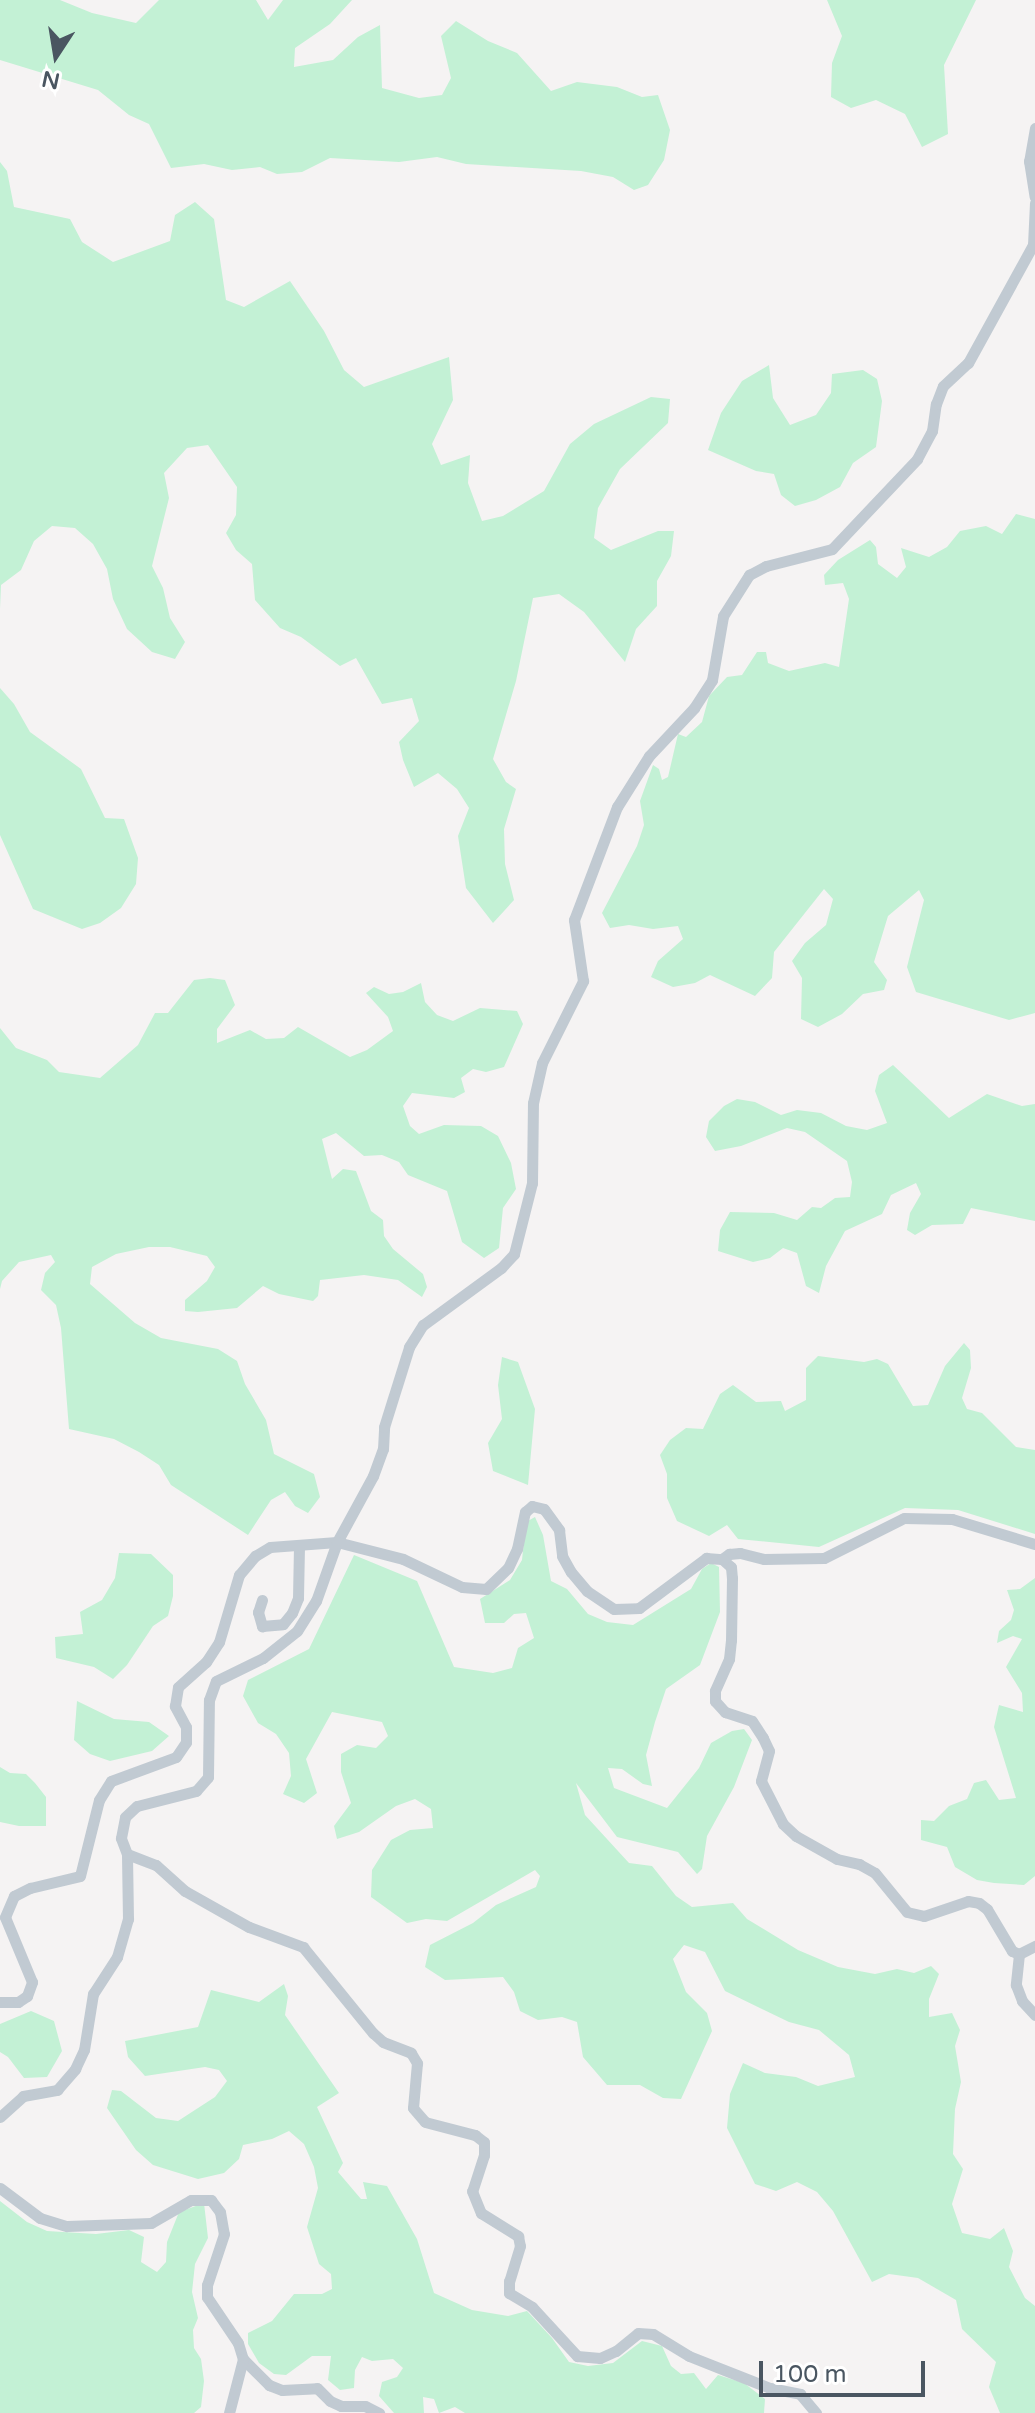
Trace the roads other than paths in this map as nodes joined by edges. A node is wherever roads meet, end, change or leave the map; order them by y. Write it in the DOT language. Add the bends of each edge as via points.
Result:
graph roads {
  1 [pos="1035,128"];
  2 [pos="1035,200"];
  3 [pos="337,1542"];
  4 [pos="1035,1544"];
  5 [pos="299,1545"];
  6 [pos="722,1559"];
  7 [pos="262,1600"];
  8 [pos="127,1854"];
  9 [pos="1035,1946"];
  10 [pos="1019,1954"];
  11 [pos="0,2002"];
  12 [pos="1035,2015"];
  13 [pos="0,2117"];
  14 [pos="0,2188"];
  15 [pos="243,2359"];
  16 [pos="229,2413"];
  17 [pos="379,2413"];
  18 [pos="816,2413"];
  1 -- 2 [label="street" via="1029,161"];
  2 -- 3 [label="street" via="1033,245 968,363 943,386 932,431 917,459 832,549 749,575 723,616 712,680 694,708 649,756 617,807 574,920 583,981 542,1063 533,1103 532,1183 514,1254 423,1325 409,1347 384,1427 383,1449"];
  3 -- 5 [label="street"];
  3 -- 6 [label="street" via="403,1559 462,1587 486,1589 508,1568 525,1512 532,1506 544,1509 559,1530 562,1556 587,1591 614,1609 630,1610 706,1558"];
  3 -- 8 [label="street" via="316,1601 297,1631 263,1658 216,1681 209,1700 208,1777 196,1791 137,1806 125,1817 121,1838"];
  4 -- 6 [label="street" via="952,1519 904,1518 824,1558 764,1559 740,1553"];
  5 -- 7 [label="street" via="298,1598 292,1613 283,1624 262,1626"];
  5 -- 11 [label="street" via="270,1547 239,1575 219,1642 178,1687 175,1706 186,1727 186,1742 176,1757 111,1781 99,1800 80,1876 14,1896 5,1917 32,1982 18,2002"];
  6 -- 10 [label="street" via="731,1567 731,1640 715,1701 725,1712 752,1721 763,1738 769,1751 761,1781 783,1824 837,1859 875,1873 907,1912 924,1916 968,1901 979,1903"];
  8 -- 13 [label="street" via="128,1919 117,1957 93,1994 84,2050 75,2069 57,2090 23,2096"];
  8 -- 18 [label="street" via="156,1865 185,1891 249,1927 303,1947 373,2033 411,2053 417,2063 413,2108 425,2122 484,2142 472,2191 481,2213 518,2236 509,2293 532,2307 577,2356 600,2358 638,2333 653,2334 689,2356 770,2388 800,2394"];
  9 -- 10 [label="street"];
  10 -- 12 [label="street" via="1016,1985"];
  14 -- 15 [label="street" via="40,2218 67,2226 151,2223 191,2200 211,2200 220,2212 224,2234 207,2297"];
  15 -- 16 [label="street"];
  15 -- 17 [label="street" via="269,2385 282,2390 317,2388 341,2406 365,2406"];
}
